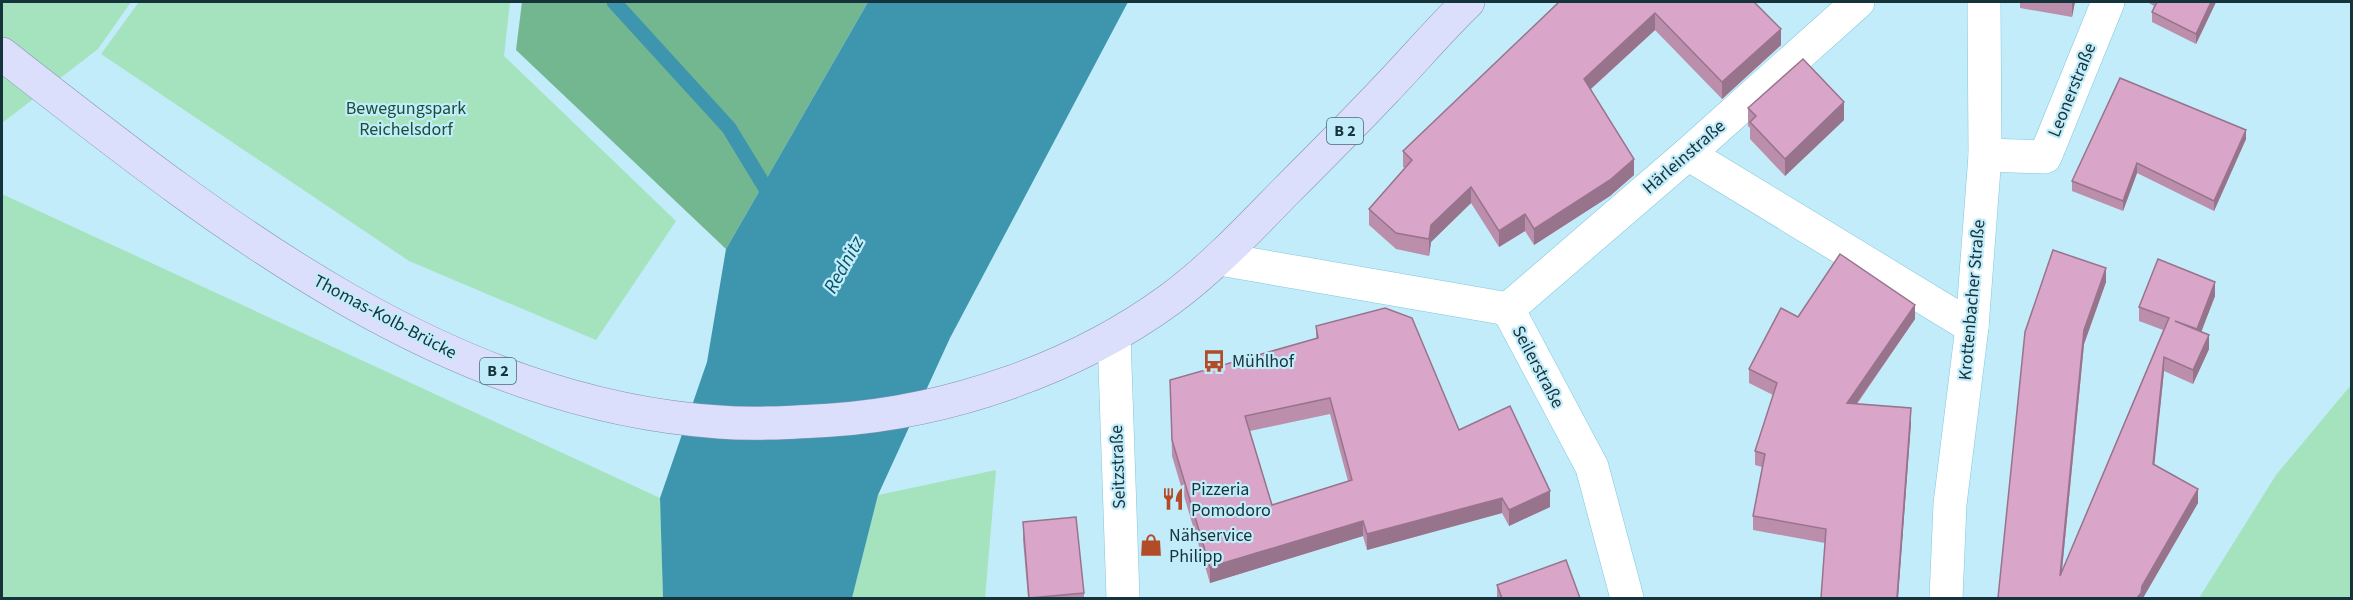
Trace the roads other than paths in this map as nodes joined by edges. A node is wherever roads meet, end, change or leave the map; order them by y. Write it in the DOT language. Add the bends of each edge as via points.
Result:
graph roads {
  1 [pos="1468,2"];
  2 [pos="1858,2"];
  3 [pos="1984,2"];
  4 [pos="2108,2"];
  5 [pos="13,62"];
  6 [pos="1688,154"];
  7 [pos="1984,155"];
  8 [pos="1220,258"];
  9 [pos="1508,309"];
  10 [pos="1972,327"];
  11 [pos="1114,336"];
  12 [pos="1123,598"];
  13 [pos="1627,598"];
  14 [pos="1946,598"];
  1 -- 8 [label="main road, B 2"];
  2 -- 6 [label="street, Härleinstraße"];
  3 -- 7 [label="street, Krottenbacher Straße"];
  4 -- 7 [label="street, Leonerstraße" via="2045,157"];
  5 -- 11 [label="main road, Thomas-Kolb-Brücke / B 2" via="248,237 362,309 464,359 598,403 720,422 858,418 908,411 975,394"];
  6 -- 9 [label="street, Härleinstraße"];
  6 -- 10 [label="street"];
  7 -- 10 [label="street, Krottenbacher Straße"];
  8 -- 9 [label="street, Seilerstraße"];
  8 -- 11 [label="main road, B 2"];
  9 -- 13 [label="street, Seilerstraße" via="1592,468"];
  10 -- 14 [label="street, Krottenbacher Straße" via="1950,504"];
  11 -- 12 [label="street, Seitzstraße"];
}
